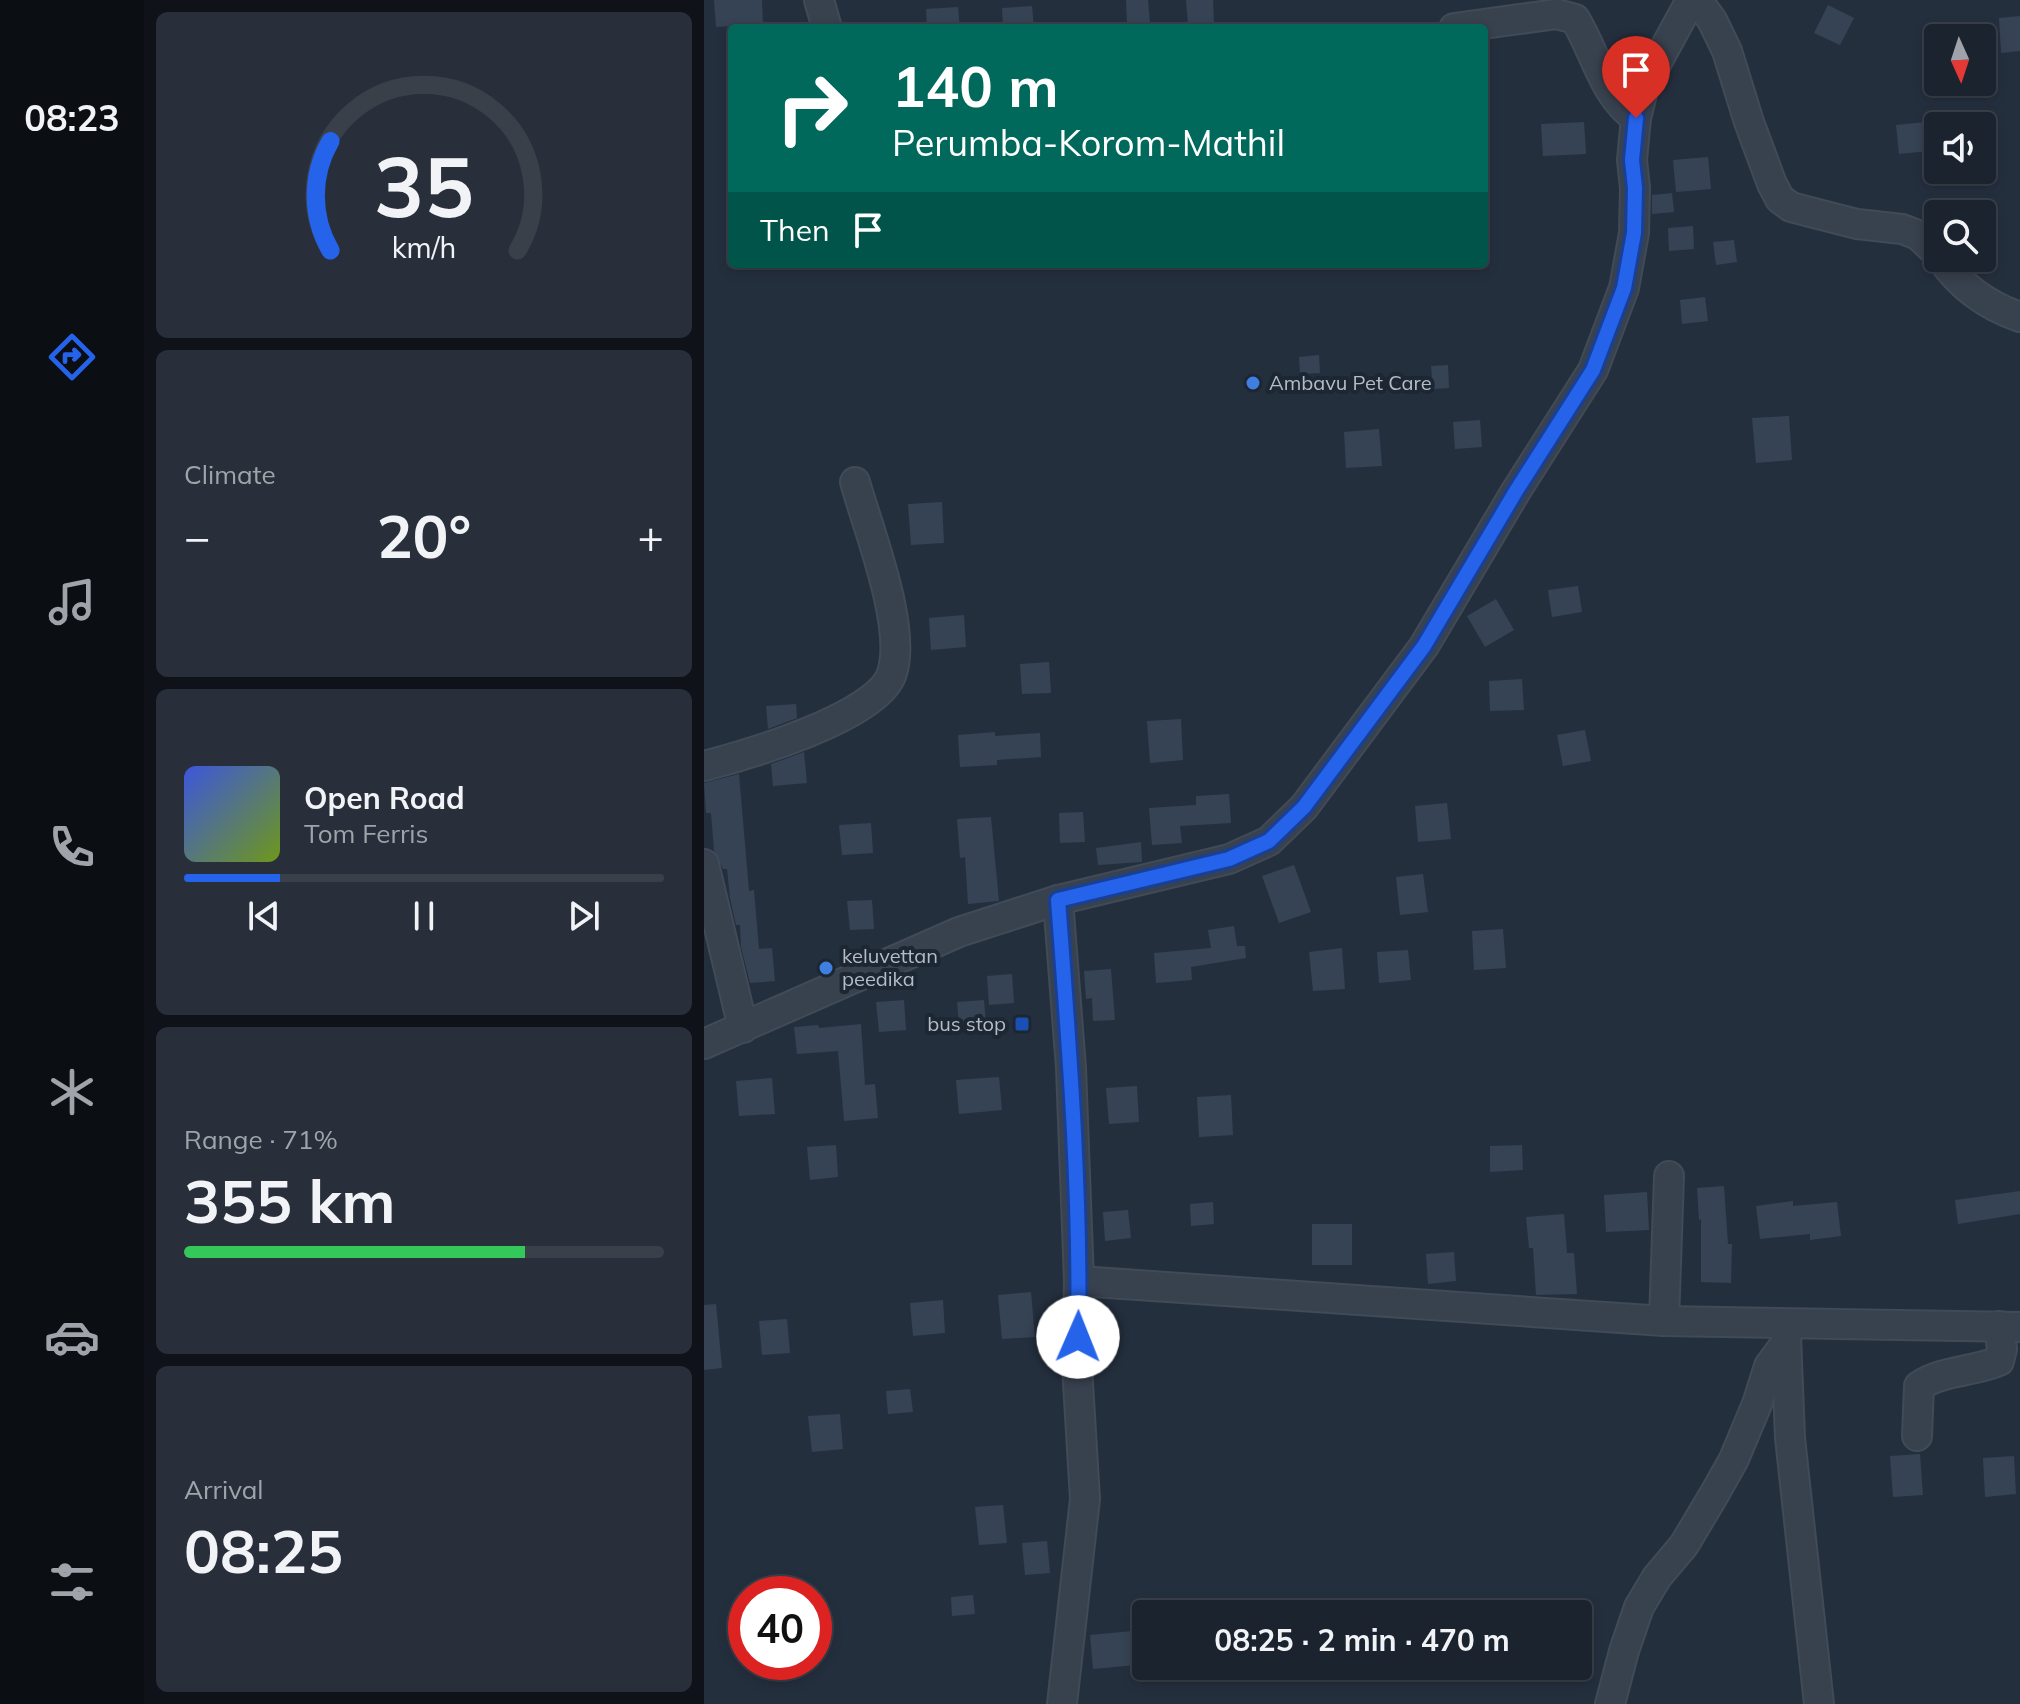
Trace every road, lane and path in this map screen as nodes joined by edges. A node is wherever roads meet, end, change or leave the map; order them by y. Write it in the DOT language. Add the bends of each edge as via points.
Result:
graph roads {
  1 [pos="819,0"];
  2 [pos="1691,0"];
  3 [pos="1697,0"];
  4 [pos="826,24"];
  5 [pos="1483,24"];
  6 [pos="1636,118"];
  7 [pos="1924,241"];
  8 [pos="1954,272"];
  9 [pos="2020,317"];
  10 [pos="855,482"];
  11 [pos="704,766"];
  12 [pos="704,864"];
  13 [pos="1058,900"];
  14 [pos="743,1028"];
  15 [pos="704,1044"];
  16 [pos="1669,1176"];
  17 [pos="1079,1281"];
  18 [pos="1664,1321"];
  19 [pos="2009,1326"];
  20 [pos="1785,1333"];
  21 [pos="1917,1436"];
  22 [pos="1062,1704"];
  23 [pos="1610,1704"];
  24 [pos="1819,1704"];
  1 -- 4 [label="street"];
  2 -- 6 [label="street" via="1644,86"];
  3 -- 7 [label="street" via="1727,51 1780,199 1791,207 1857,224 1902,229"];
  5 -- 6 [label="street" via="1557,14 1575,19 1621,108"];
  6 -- 13 [label="street" via="1634,233 1624,288 1593,370 1424,646 1304,807 1269,841 1229,859"];
  8 -- 9 [label="street" via="1971,291"];
  10 -- 11 [label="street" via="890,602 892,674 877,696 791,741"];
  12 -- 14 [label="street"];
  13 -- 14 [label="street" via="959,932"];
  13 -- 17 [label="street"];
  14 -- 15 [label="street"];
  16 -- 18 [label="street"];
  17 -- 18 [label="street"];
  17 -- 22 [label="street" via="1077,1366 1085,1499"];
  18 -- 20 [label="street"];
  19 -- 20 [label="street"];
  19 -- 21 [label="street" via="1999,1361 1933,1376 1919,1386"];
  20 -- 23 [label="street" via="1734,1459 1684,1545 1639,1607"];
  20 -- 24 [label="street" via="1790,1438"];
}
